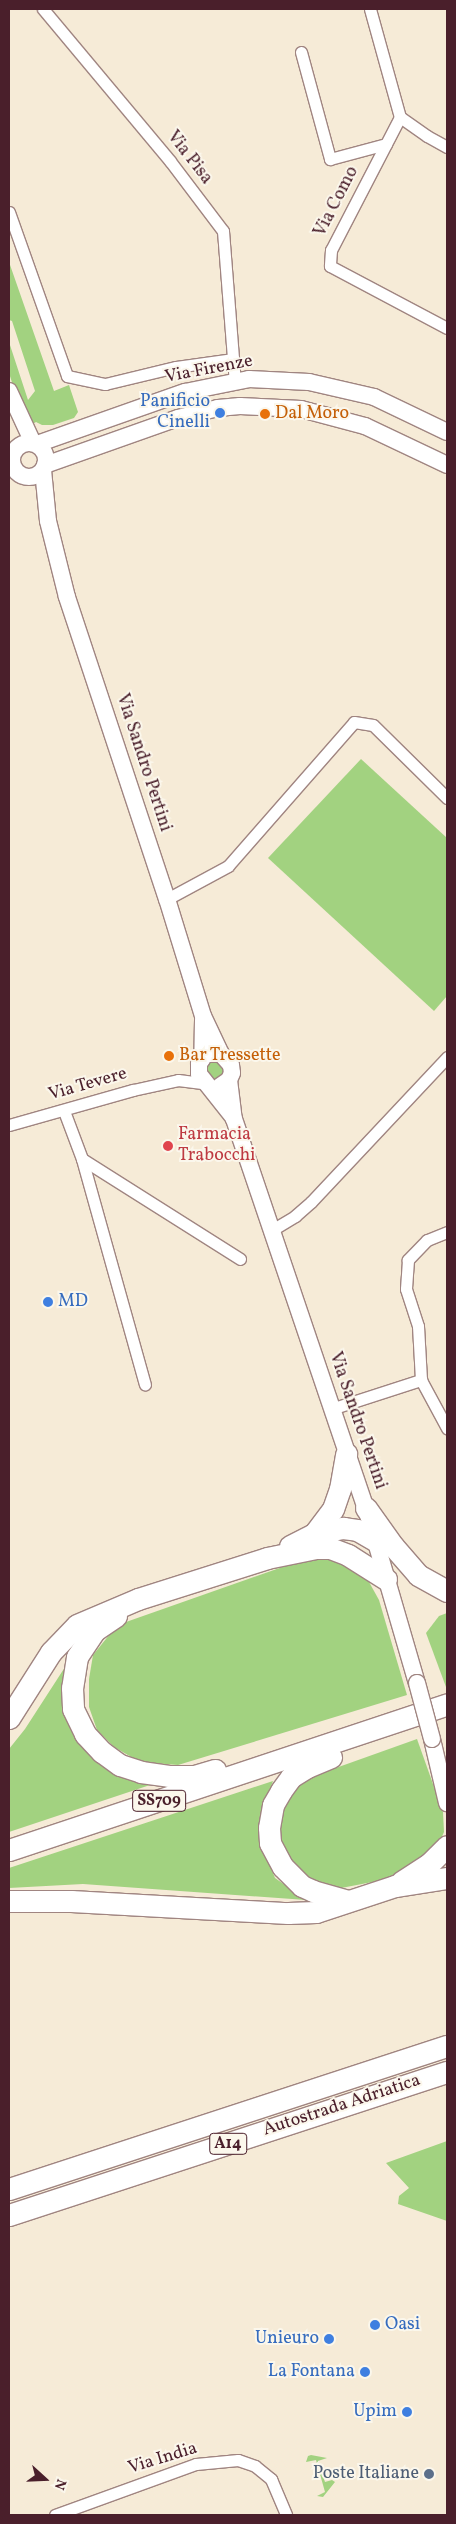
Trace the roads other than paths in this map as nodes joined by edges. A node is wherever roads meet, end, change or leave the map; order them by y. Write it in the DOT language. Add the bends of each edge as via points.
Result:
graph roads {
  1 [pos="43,9"];
  2 [pos="370,9"];
  3 [pos="301,52"];
  4 [pos="400,117"];
  5 [pos="386,144"];
  6 [pos="447,147"];
  7 [pos="9,212"];
  8 [pos="447,328"];
  9 [pos="233,359"];
  10 [pos="235,382"];
  11 [pos="11,397"];
  12 [pos="447,432"];
  13 [pos="35,444"];
  14 [pos="13,452"];
  15 [pos="447,465"];
  16 [pos="44,468"];
  17 [pos="18,476"];
  18 [pos="48,521"];
  19 [pos="447,798"];
  20 [pos="167,899"];
  21 [pos="203,1016"];
  22 [pos="221,1054"];
  23 [pos="447,1057"];
  24 [pos="201,1062"];
  25 [pos="178,1080"];
  26 [pos="229,1080"];
  27 [pos="207,1084"];
  28 [pos="64,1111"];
  29 [pos="234,1119"];
  30 [pos="9,1125"];
  31 [pos="82,1159"];
  32 [pos="272,1230"];
  33 [pos="447,1232"];
  34 [pos="240,1259"];
  35 [pos="421,1380"];
  36 [pos="145,1384"];
  37 [pos="331,1409"];
  38 [pos="447,1428"];
  39 [pos="346,1454"];
  40 [pos="366,1508"];
  41 [pos="314,1534"];
  42 [pos="376,1541"];
  43 [pos="267,1558"];
  44 [pos="386,1579"];
  45 [pos="447,1591"];
  46 [pos="138,1600"];
  47 [pos="447,1704"];
  48 [pos="9,1718"];
  49 [pos="374,1729"];
  50 [pos="432,1739"];
  51 [pos="310,1751"];
  52 [pos="447,1764"];
  53 [pos="447,1803"];
  54 [pos="447,1846"];
  55 [pos="9,1850"];
  56 [pos="447,1862"];
  57 [pos="447,1878"];
  58 [pos="395,1886"];
  59 [pos="9,1901"];
  60 [pos="348,1902"];
  61 [pos="447,2046"];
  62 [pos="447,2072"];
  63 [pos="9,2189"];
  64 [pos="9,2215"];
  65 [pos="55,2515"];
  66 [pos="286,2515"];
  1 -- 9 [label="street, Via Pisa" via="170,161 223,231"];
  2 -- 4 [label="street"];
  3 -- 5 [label="street" via="330,159"];
  4 -- 5 [label="street, Via Como"];
  4 -- 6 [label="street"];
  5 -- 8 [label="street, Via Como" via="331,250 330,266"];
  7 -- 9 [label="street" via="67,376 104,384 176,367"];
  9 -- 10 [label="street, Via Pisa"];
  10 -- 12 [label="main road, Via Firenze" via="249,379 309,382 365,394"];
  10 -- 13 [label="main road, Via Firenze" via="185,392"];
  11 -- 13 [label="main road, Via Sandro Pertini"];
  11 -- 14 [label="main road, Via Sandro Pertini"];
  13 -- 14 [label="main road" via="24,443"];
  13 -- 16 [label="main road, Via Sandro Pertini" via="45,454"];
  14 -- 17 [label="main road, Via Sandro Pertini"];
  15 -- 16 [label="main road" via="365,426 301,409 240,406 178,418"];
  16 -- 17 [label="main road" via="34,476"];
  16 -- 18 [label="main road, Via Sandro Pertini"];
  17 -- 18 [label="main road, Via Sandro Pertini"];
  18 -- 20 [label="main road, Via Sandro Pertini" via="67,597"];
  19 -- 20 [label="street" via="373,725 354,722 228,866"];
  20 -- 21 [label="main road, Via Sandro Pertini"];
  21 -- 22 [label="main road, Via Sandro Pertini"];
  21 -- 24 [label="main road, Via Sandro Pertini"];
  22 -- 24 [label="main road" via="214,1053"];
  22 -- 26 [label="main road, Via Sandro Pertini" via="231,1065"];
  23 -- 32 [label="street" via="311,1202"];
  24 -- 25 [label="street, Via Tevere"];
  24 -- 27 [label="main road, Via Sandro Pertini" via="199,1074"];
  25 -- 27 [label="street, Via Tevere"];
  25 -- 28 [label="street, Via Tevere"];
  26 -- 27 [label="main road" via="224,1085"];
  26 -- 29 [label="main road, Via Sandro Pertini"];
  27 -- 29 [label="main road, Via Sandro Pertini"];
  28 -- 30 [label="street, Via Tevere"];
  28 -- 31 [label="street"];
  29 -- 32 [label="main road, Via Sandro Pertini"];
  31 -- 34 [label="street"];
  31 -- 36 [label="street"];
  32 -- 37 [label="main road, Via Sandro Pertini"];
  33 -- 35 [label="street" via="427,1240 408,1260 406,1289 418,1326"];
  35 -- 37 [label="street"];
  35 -- 38 [label="street"];
  37 -- 39 [label="main road, Via Sandro Pertini"];
  39 -- 40 [label="main road, Via Sandro Pertini"];
  39 -- 41 [label="highway" via="333,1508"];
  40 -- 42 [label="main road, Via Sandro Pertini"];
  40 -- 45 [label="highway" via="418,1575"];
  41 -- 42 [label="highway" via="343,1528 357,1530"];
  41 -- 43 [label="highway"];
  42 -- 44 [label="main road, Via Sandro Pertini"];
  43 -- 44 [label="highway" via="330,1548 348,1555"];
  43 -- 46 [label="highway"];
  44 -- 50 [label="main road, Via Sandro Pertini, bridge"];
  46 -- 48 [label="highway" via="77,1625 51,1652"];
  46 -- 51 [label="highway" via="95,1630 77,1658 72,1688 73,1709 85,1734 102,1752 120,1765 141,1772 194,1776 274,1752"];
  47 -- 49 [label="highway, SS709"];
  49 -- 51 [label="highway, SS709"];
  49 -- 60 [label="highway" via="358,1747 307,1766 291,1777 273,1805 269,1828 275,1855 291,1877 313,1891"];
  50 -- 52 [label="main road, Via Sandro Pertini"];
  50 -- 53 [label="main road, Via Sandro Pertini"];
  51 -- 55 [label="highway, SS709"];
  54 -- 56 [label="main road"];
  54 -- 58 [label="highway" via="429,1864"];
  57 -- 58 [label="highway"];
  58 -- 60 [label="highway"];
  59 -- 60 [label="highway" via="71,1901 288,1914 316,1912"];
  61 -- 63 [label="highway, Autostrada Adriatica / A14"];
  62 -- 64 [label="highway, Autostrada Adriatica / A14"];
  65 -- 66 [label="street, Via India" via="196,2464 238,2460 255,2466 271,2478"];
}
